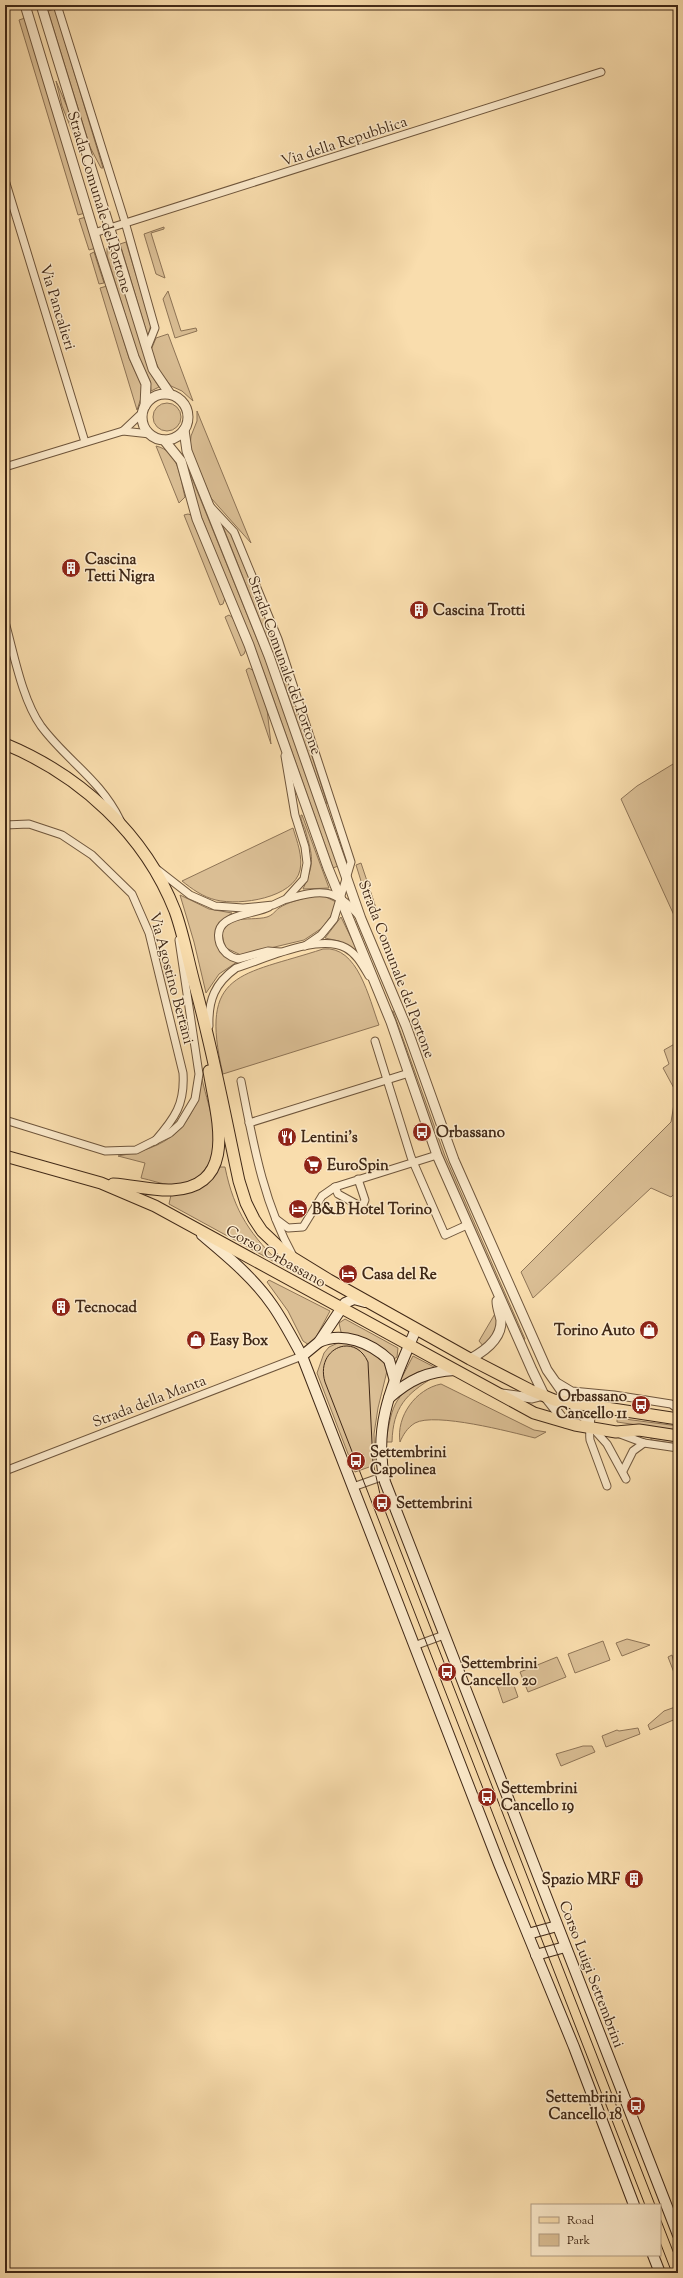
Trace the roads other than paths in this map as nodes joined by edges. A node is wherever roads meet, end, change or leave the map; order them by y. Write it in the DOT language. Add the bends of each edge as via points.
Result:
graph roads {
  1 [pos="26,5"];
  2 [pos="41,5"];
  3 [pos="57,5"];
  4 [pos="602,72"];
  5 [pos="5,180"];
  6 [pos="125,222"];
  7 [pos="108,228"];
  8 [pos="94,232"];
  9 [pos="147,348"];
  10 [pos="170,394"];
  11 [pos="143,410"];
  12 [pos="184,430"];
  13 [pos="123,431"];
  14 [pos="150,434"];
  15 [pos="164,440"];
  16 [pos="85,442"];
  17 [pos="5,467"];
  18 [pos="208,504"];
  19 [pos="5,622"];
  20 [pos="5,744"];
  21 [pos="283,744"];
  22 [pos="5,825"];
  23 [pos="123,827"];
  24 [pos="351,862"];
  25 [pos="153,866"];
  26 [pos="347,878"];
  27 [pos="286,899"];
  28 [pos="340,899"];
  29 [pos="273,905"];
  30 [pos="175,912"];
  31 [pos="361,919"];
  32 [pos="305,946"];
  33 [pos="287,952"];
  34 [pos="194,984"];
  35 [pos="379,991"];
  36 [pos="209,1034"];
  37 [pos="375,1041"];
  38 [pos="409,1073"];
  39 [pos="388,1080"];
  40 [pos="241,1081"];
  41 [pos="5,1120"];
  42 [pos="249,1123"];
  43 [pos="155,1141"];
  44 [pos="437,1155"];
  45 [pos="5,1156"];
  46 [pos="414,1162"];
  47 [pos="358,1179"];
  48 [pos="101,1183"];
  49 [pos="335,1187"];
  50 [pos="276,1219"];
  51 [pos="188,1223"];
  52 [pos="467,1225"];
  53 [pos="295,1259"];
  54 [pos="495,1290"];
  55 [pos="369,1302"];
  56 [pos="341,1309"];
  57 [pos="416,1330"];
  58 [pos="319,1342"];
  59 [pos="409,1346"];
  60 [pos="302,1356"];
  61 [pos="470,1359"];
  62 [pos="455,1370"];
  63 [pos="547,1370"];
  64 [pos="553,1379"];
  65 [pos="395,1381"];
  66 [pos="497,1394"];
  67 [pos="544,1395"];
  68 [pos="614,1395"];
  69 [pos="386,1401"];
  70 [pos="570,1403"];
  71 [pos="592,1407"];
  72 [pos="678,1410"];
  73 [pos="678,1419"];
  74 [pos="566,1423"];
  75 [pos="591,1428"];
  76 [pos="616,1432"];
  77 [pos="678,1436"];
  78 [pos="644,1443"];
  79 [pos="678,1448"];
  80 [pos="5,1471"];
  81 [pos="623,1472"];
  82 [pos="384,1476"];
  83 [pos="626,1479"];
  84 [pos="607,1486"];
  85 [pos="352,1488"];
  86 [pos="444,1635"];
  87 [pos="414,1646"];
  88 [pos="557,1926"];
  89 [pos="528,1934"];
  90 [pos="565,1947"];
  91 [pos="536,1955"];
  92 [pos="634,2204"];
  93 [pos="678,2235"];
  94 [pos="653,2256"];
  95 [pos="660,2273"];
  1 -- 8 [label="street, Strada Comunale del Portone"];
  2 -- 7 [label="street, Strada Comunale del Portone"];
  3 -- 6 [label="street, Strada Comunale del Portone"];
  4 -- 6 [label="street, Via della Repubblica"];
  5 -- 16 [label="street, Via Pancalieri"];
  6 -- 7 [label="street, Via della Repubblica"];
  6 -- 9 [label="street, Strada Comunale del Portone" via="155,328"];
  7 -- 8 [label="street, Via della Repubblica"];
  7 -- 9 [label="street, Strada Comunale del Portone"];
  8 -- 11 [label="street, Strada Comunale del Portone" via="134,357 146,384"];
  9 -- 10 [label="street, Strada Comunale del Portone" via="157,376"];
  10 -- 11 [label="street" via="153,397"];
  10 -- 12 [label="street" via="182,402 187,412"];
  11 -- 13 [label="street"];
  11 -- 14 [label="street" via="145,429"];
  12 -- 15 [label="street" via="174,438"];
  12 -- 18 [label="street, Strada Comunale del Portone" via="187,451"];
  13 -- 14 [label="street"];
  13 -- 16 [label="street"];
  14 -- 15 [label="street"];
  15 -- 21 [label="street, Strada Comunale del Portone" via="181,461 197,519 249,645"];
  16 -- 17 [label="street"];
  18 -- 24 [label="street, Strada Comunale del Portone" via="234,532 281,645"];
  18 -- 26 [label="street, Strada Comunale del Portone" via="269,656"];
  19 -- 23 [label="street" via="34,713 51,738 100,786"];
  20 -- 23 [label="main road, Corso Orbassano" via="81,788"];
  21 -- 27 [label="street, Corso Orbassano" via="295,815 307,863 304,879"];
  21 -- 28 [label="street, Strada Comunale del Portone"];
  22 -- 43 [label="street, Via Agostino Bertani" via="29,824 62,835 78,844 108,868 136,900 149,933 184,1085 178,1110"];
  23 -- 25 [label="main road, Corso Orbassano"];
  24 -- 26 [label="street, Corso Orbassano"];
  25 -- 29 [label="street, Corso Orbassano" via="190,895 215,906 242,908"];
  25 -- 30 [label="main road, Corso Orbassano"];
  26 -- 28 [label="street, Corso Orbassano"];
  26 -- 31 [label="street, Strada Comunale del Portone"];
  27 -- 28 [label="street, Corso Orbassano" via="323,892"];
  27 -- 29 [label="street, Corso Orbassano"];
  28 -- 31 [label="street, Corso Orbassano"];
  28 -- 32 [label="street, Corso Orbassano" via="334,919"];
  28 -- 35 [label="street, Strada Comunale del Portone"];
  29 -- 33 [label="street, Corso Orbassano" via="260,912 232,916 226,920 218,935 220,944 224,952 238,959 268,951"];
  30 -- 34 [label="main road, Corso Orbassano" via="188,952"];
  30 -- 43 [label="street, Via Agostino Bertani" via="199,1074 198,1086 188,1113 180,1124"];
  31 -- 63 [label="street, Strada Comunale del Portone" via="408,1032 454,1160"];
  32 -- 33 [label="street, Corso Orbassano"];
  32 -- 35 [label="street, Corso Orbassano" via="327,942 346,948 357,957"];
  33 -- 36 [label="street, Corso Orbassano" via="236,968 228,974 214,990 211,998"];
  34 -- 36 [label="main road, Corso Orbassano"];
  34 -- 48 [label="main road" via="219,1130 215,1166 199,1182 178,1189"];
  35 -- 38 [label="street, Strada Comunale del Portone"];
  36 -- 53 [label="main road, Corso Orbassano" via="239,1181 246,1203 262,1231"];
  37 -- 39 [label="street"];
  38 -- 39 [label="street, Strada Comunale del Portone"];
  38 -- 44 [label="street, Strada Comunale del Portone"];
  39 -- 42 [label="street, Strada Comunale del Portone"];
  39 -- 46 [label="street"];
  40 -- 42 [label="street, Corso Orbassano"];
  41 -- 43 [label="street, Via Agostino Bertani" via="105,1151 136,1150"];
  42 -- 50 [label="street, Corso Orbassano" via="261,1178"];
  44 -- 46 [label="street"];
  44 -- 52 [label="street, Strada Comunale del Portone"];
  45 -- 48 [label="main road, Corso Orbassano"];
  46 -- 47 [label="street"];
  46 -- 52 [label="street" via="445,1235"];
  47 -- 49 [label="street"];
  47 -- 49 [label="street" via="365,1200 360,1206 338,1194"];
  48 -- 51 [label="main road, Corso Orbassano"];
  49 -- 50 [label="street" via="322,1196 303,1227 288,1228"];
  50 -- 53 [label="street, Corso Orbassano"];
  51 -- 56 [label="main road, Corso Orbassano"];
  51 -- 60 [label="main road" via="234,1262 262,1292"];
  52 -- 54 [label="street, Strada Comunale del Portone"];
  53 -- 55 [label="main road, Corso Orbassano"];
  54 -- 61 [label="street" via="501,1322 498,1333 488,1347"];
  54 -- 67 [label="street, Strada Comunale del Portone"];
  55 -- 56 [label="main road" via="354,1299 345,1303"];
  55 -- 57 [label="main road, Corso Orbassano"];
  56 -- 58 [label="main road"];
  56 -- 59 [label="main road, Corso Orbassano"];
  57 -- 59 [label="main road, Corso Luigi Settembrini"];
  57 -- 61 [label="main road, Corso Orbassano"];
  58 -- 60 [label="main road"];
  58 -- 65 [label="main road" via="336,1337 362,1342 389,1360"];
  59 -- 62 [label="main road, Corso Orbassano"];
  59 -- 65 [label="main road, Corso Luigi Settembrini"];
  60 -- 80 [label="street, Strada della Manta"];
  60 -- 85 [label="main road"];
  61 -- 67 [label="main road, Corso Orbassano"];
  62 -- 66 [label="main road, Corso Orbassano"];
  62 -- 69 [label="main road" via="439,1371 413,1379"];
  63 -- 64 [label="street, Strada Comunale del Portone"];
  63 -- 67 [label="street" via="547,1391"];
  64 -- 68 [label="street" via="572,1391"];
  64 -- 70 [label="street, Strada Comunale del Portone"];
  65 -- 69 [label="main road, Corso Luigi Settembrini"];
  66 -- 67 [label="street" via="532,1398"];
  66 -- 74 [label="main road, Corso Orbassano" via="534,1413"];
  67 -- 70 [label="main road, Corso Orbassano"];
  67 -- 74 [label="street, Strada Comunale del Portone"];
  68 -- 71 [label="street" via="599,1400"];
  68 -- 72 [label="street" via="671,1404"];
  69 -- 82 [label="main road, Corso Luigi Settembrini" via="381,1427 380,1460"];
  70 -- 71 [label="main road, Corso Orbassano"];
  70 -- 75 [label="street, Strada Comunale del Portone"];
  71 -- 73 [label="main road, Corso Orbassano"];
  71 -- 75 [label="street"];
  74 -- 75 [label="main road, Corso Orbassano"];
  75 -- 76 [label="main road, Corso Orbassano"];
  75 -- 81 [label="street, Strada Comunale del Portone" via="607,1444"];
  75 -- 84 [label="street" via="590,1440"];
  76 -- 77 [label="main road, Corso Orbassano" via="639,1430"];
  76 -- 78 [label="street, Corso Orbassano"];
  78 -- 79 [label="street, Corso Orbassano"];
  78 -- 81 [label="street" via="635,1448"];
  81 -- 83 [label="street, Strada Comunale del Portone"];
  82 -- 85 [label="street"];
  82 -- 86 [label="main road, Corso Luigi Settembrini"];
  85 -- 87 [label="main road"];
  86 -- 87 [label="street"];
  86 -- 88 [label="main road, Corso Luigi Settembrini"];
  87 -- 89 [label="main road"];
  88 -- 89 [label="main road"];
  88 -- 90 [label="main road, Corso Luigi Settembrini"];
  89 -- 91 [label="main road"];
  90 -- 91 [label="main road"];
  90 -- 93 [label="main road, Corso Luigi Settembrini"];
  91 -- 92 [label="main road"];
  94 -- 95 [label="main road"];
}
